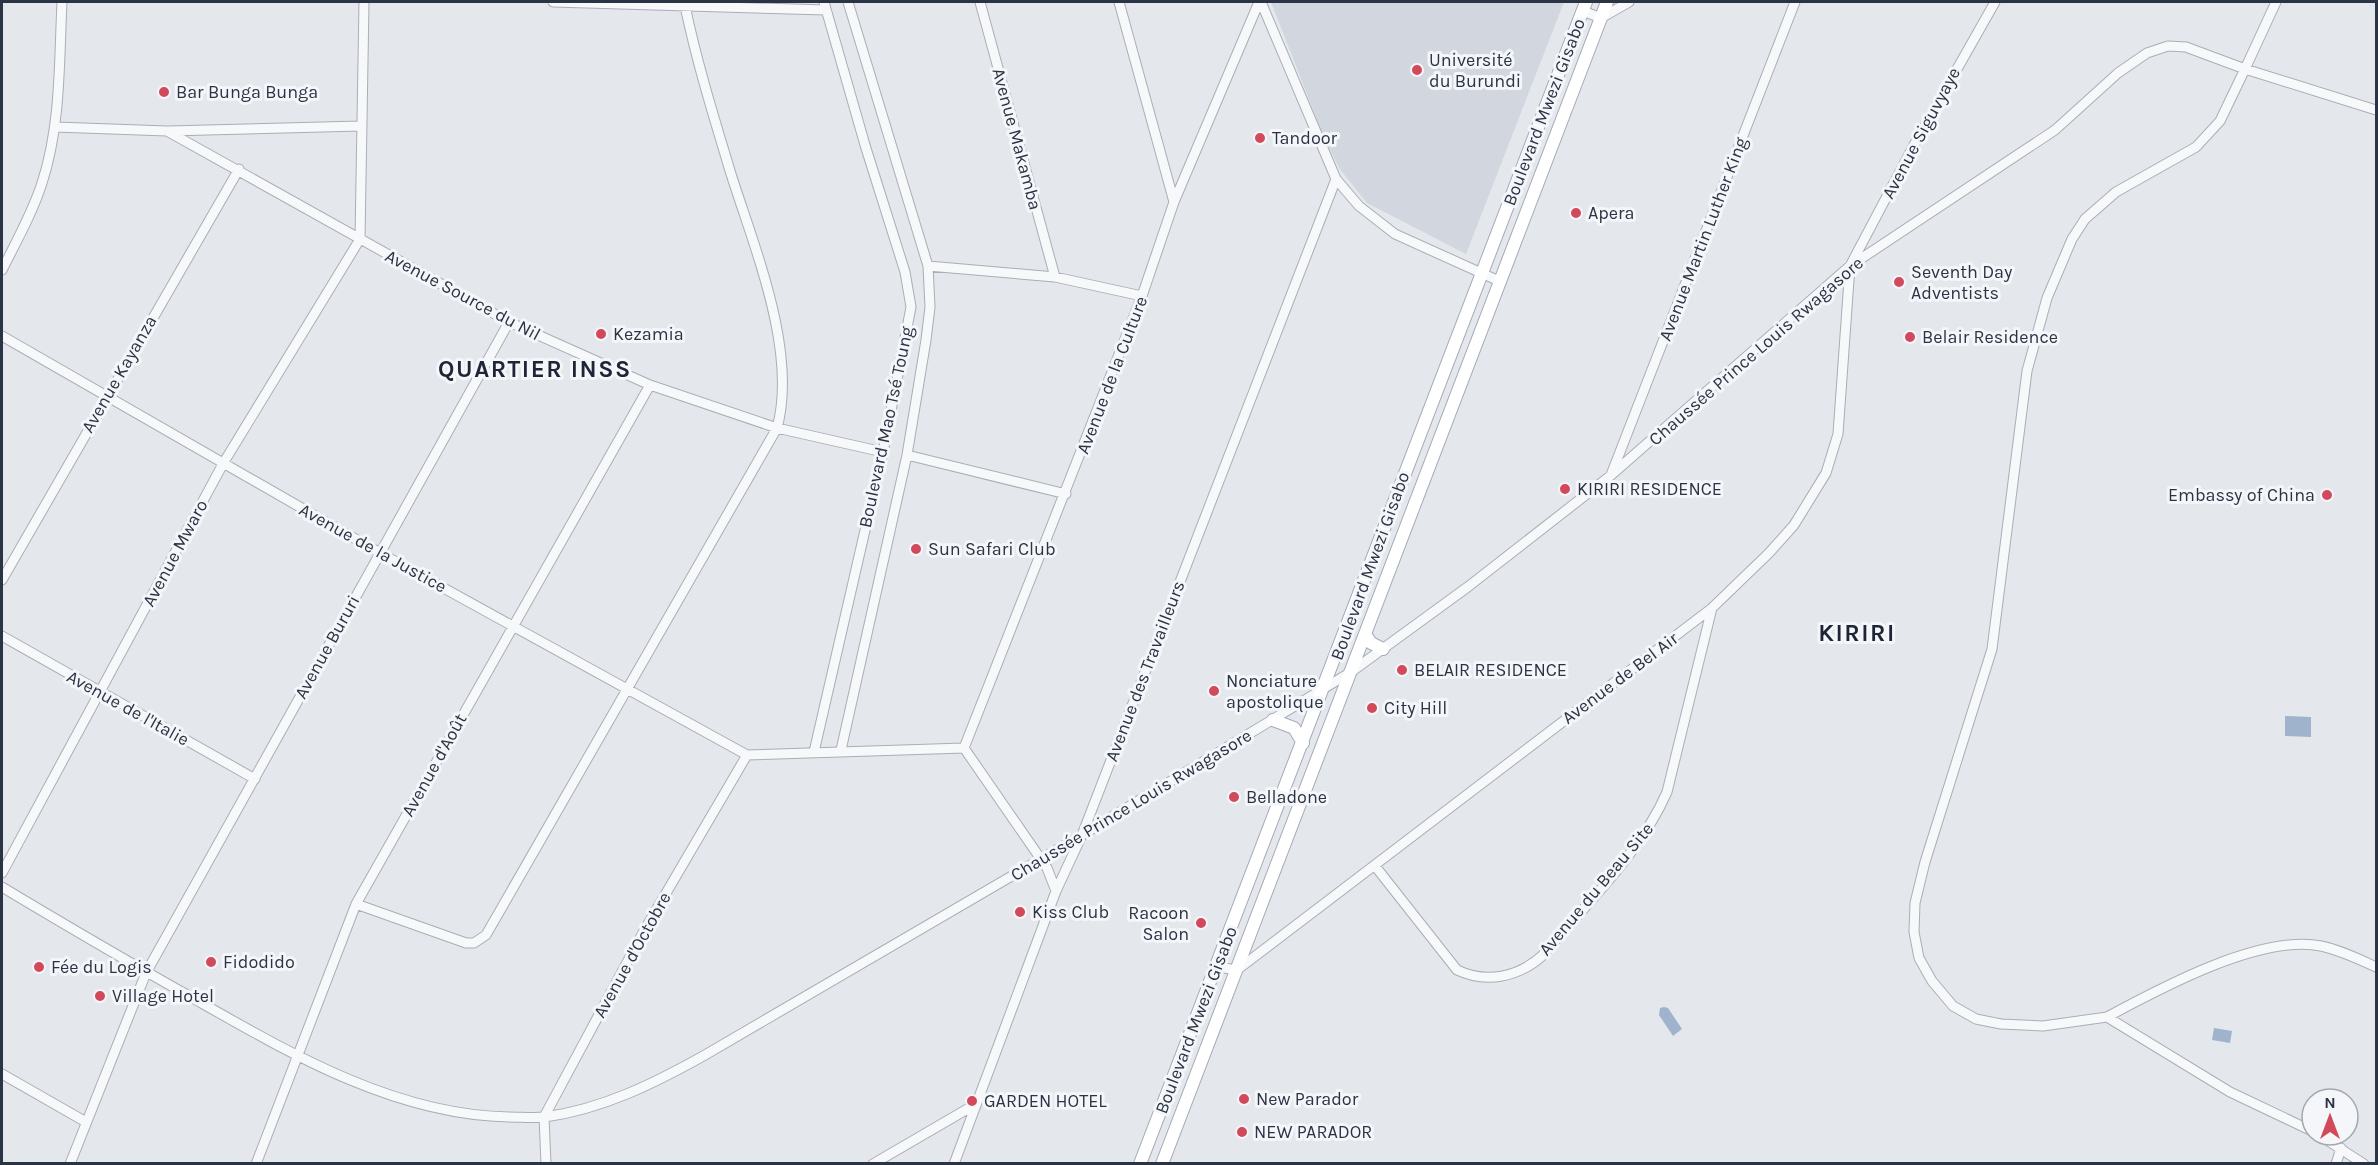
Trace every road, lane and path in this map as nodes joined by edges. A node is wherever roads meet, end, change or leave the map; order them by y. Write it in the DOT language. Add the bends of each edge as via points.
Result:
graph roads {
  1 [pos="62,2"];
  2 [pos="364,2"];
  3 [pos="553,2"];
  4 [pos="848,2"];
  5 [pos="980,2"];
  6 [pos="1119,2"];
  7 [pos="1260,2"];
  8 [pos="1607,2"];
  9 [pos="1629,2"];
  10 [pos="1795,2"];
  11 [pos="1995,2"];
  12 [pos="2276,2"];
  13 [pos="684,6"];
  14 [pos="825,6"];
  15 [pos="1585,6"];
  16 [pos="1601,18"];
  17 [pos="2245,69"];
  18 [pos="2376,110"];
  19 [pos="361,126"];
  20 [pos="55,127"];
  21 [pos="167,131"];
  22 [pos="238,169"];
  23 [pos="1336,179"];
  24 [pos="1174,202"];
  25 [pos="360,239"];
  26 [pos="928,266"];
  27 [pos="1850,267"];
  28 [pos="2,270"];
  29 [pos="1481,274"];
  30 [pos="1055,277"];
  31 [pos="1499,281"];
  32 [pos="1142,296"];
  33 [pos="509,322"];
  34 [pos="2,336"];
  35 [pos="650,385"];
  36 [pos="106,397"];
  37 [pos="777,428"];
  38 [pos="883,452"];
  39 [pos="907,455"];
  40 [pos="1411,455"];
  41 [pos="1429,461"];
  42 [pos="224,462"];
  43 [pos="1610,477"];
  44 [pos="1066,494"];
  45 [pos="380,553"];
  46 [pos="2,580"];
  47 [pos="1712,608"];
  48 [pos="512,625"];
  49 [pos="1365,634"];
  50 [pos="2,636"];
  51 [pos="1383,649"];
  52 [pos="1351,672"];
  53 [pos="626,690"];
  54 [pos="1324,690"];
  55 [pos="100,693"];
  56 [pos="1273,720"];
  57 [pos="1303,743"];
  58 [pos="964,748"];
  59 [pos="841,750"];
  60 [pos="814,752"];
  61 [pos="747,754"];
  62 [pos="255,779"];
  63 [pos="1082,835"];
  64 [pos="1040,859"];
  65 [pos="1375,866"];
  66 [pos="2,873"];
  67 [pos="2,888"];
  68 [pos="1056,891"];
  69 [pos="356,904"];
  70 [pos="1217,967"];
  71 [pos="2376,967"];
  72 [pos="1236,970"];
  73 [pos="146,973"];
  74 [pos="2107,1017"];
  75 [pos="296,1056"];
  76 [pos="2,1074"];
  77 [pos="976,1104"];
  78 [pos="544,1117"];
  79 [pos="86,1122"];
  80 [pos="2300,1125"];
  81 [pos="2341,1148"];
  82 [pos="70,1164"];
  83 [pos="256,1164"];
  84 [pos="546,1164"];
  85 [pos="873,1164"];
  86 [pos="954,1164"];
  87 [pos="1140,1164"];
  88 [pos="1162,1164"];
  89 [pos="2336,1164"];
  90 [pos="2364,1164"];
  1 -- 20 [label="street"];
  2 -- 19 [label="street"];
  3 -- 13 [label="street"];
  4 -- 26 [label="street, Boulevard Mao Tsé Toung"];
  5 -- 30 [label="street, Avenue Makamba"];
  6 -- 24 [label="street"];
  7 -- 23 [label="street"];
  7 -- 24 [label="street, Avenue de la Culture"];
  8 -- 16 [label="main road, Boulevard Mwezi Gisabo"];
  9 -- 16 [label="street"];
  10 -- 43 [label="street, Avenue Martin Luther King"];
  11 -- 27 [label="street, Avenue Siguvyaye"];
  12 -- 17 [label="street"];
  13 -- 14 [label="street"];
  13 -- 37 [label="street" via="773,314 784,383"];
  14 -- 38 [label="street, Boulevard Mao Tsé Toung" via="909,291 906,340"];
  15 -- 16 [label="street"];
  15 -- 29 [label="main road, Boulevard Mwezi Gisabo"];
  16 -- 31 [label="main road, Boulevard Mwezi Gisabo"];
  17 -- 18 [label="street, Chaussée Prince Louis Rwagasore"];
  17 -- 27 [label="street, Chaussée Prince Louis Rwagasore" via="2186,47 2168,46 2147,53 2118,73 2055,130"];
  17 -- 74 [label="street" via="2220,121 2196,147 2116,192 2085,219 2072,239 2047,298 2027,371 1992,649 1915,903 1914,932 1919,958 1953,1006 1976,1019 2001,1024 2043,1026"];
  19 -- 21 [label="street"];
  19 -- 25 [label="street"];
  20 -- 21 [label="street, Avenue Source du Nil"];
  20 -- 28 [label="street" via="38,196"];
  21 -- 22 [label="street, Avenue Source du Nil"];
  22 -- 25 [label="street, Avenue Source du Nil"];
  22 -- 36 [label="street, Avenue Kayanza"];
  23 -- 29 [label="street" via="1359,206 1395,234"];
  23 -- 63 [label="street, Avenue des Travailleurs"];
  24 -- 32 [label="street, Avenue de la Culture"];
  25 -- 33 [label="street, Avenue Source du Nil"];
  25 -- 42 [label="street, Avenue Mwaro"];
  26 -- 30 [label="street"];
  26 -- 39 [label="street, Boulevard Mao Tsé Toung" via="929,318"];
  27 -- 43 [label="street, Chaussée Prince Louis Rwagasore"];
  27 -- 47 [label="street, Avenue de Bel Air" via="1834,455 1794,525"];
  29 -- 31 [label="street"];
  29 -- 40 [label="main road, Boulevard Mwezi Gisabo"];
  30 -- 32 [label="street"];
  31 -- 41 [label="main road, Boulevard Mwezi Gisabo"];
  32 -- 44 [label="street, Avenue de la Culture"];
  33 -- 35 [label="street, Avenue Source du Nil"];
  33 -- 45 [label="street, Avenue Bururi"];
  34 -- 36 [label="street, Avenue de la Justice"];
  35 -- 37 [label="street, Avenue Source du Nil"];
  35 -- 48 [label="street, Avenue d'Août"];
  36 -- 42 [label="street, Avenue de la Justice"];
  36 -- 46 [label="street, Avenue Kayanza"];
  37 -- 38 [label="street, Avenue Source du Nil"];
  37 -- 53 [label="street"];
  38 -- 60 [label="street, Boulevard Mao Tsé Toung"];
  39 -- 44 [label="street"];
  39 -- 59 [label="street, Boulevard Mao Tsé Toung"];
  40 -- 41 [label="main road"];
  40 -- 54 [label="main road, Boulevard Mwezi Gisabo"];
  41 -- 49 [label="main road, Boulevard Mwezi Gisabo"];
  42 -- 45 [label="street, Avenue de la Justice"];
  42 -- 55 [label="street, Avenue Mwaro"];
  43 -- 51 [label="street, Chaussée Prince Louis Rwagasore"];
  44 -- 58 [label="street, Avenue de la Culture"];
  45 -- 48 [label="street, Avenue de la Justice"];
  45 -- 62 [label="street, Avenue Bururi"];
  47 -- 65 [label="street, Avenue de Bel Air"];
  47 -- 65 [label="street, Avenue du Beau Site" via="1670,781 1658,814 1628,855 1527,969 1489,977 1470,976 1457,970"];
  48 -- 53 [label="street, Avenue de la Justice"];
  48 -- 69 [label="street, Avenue d'Août"];
  49 -- 51 [label="main road" via="1371,643"];
  49 -- 52 [label="main road, Boulevard Mwezi Gisabo"];
  50 -- 55 [label="street, Avenue de l'Italie"];
  51 -- 52 [label="street, Chaussée Prince Louis Rwagasore"];
  52 -- 54 [label="street, Chaussée Prince Louis Rwagasore"];
  52 -- 72 [label="main road, Boulevard Mwezi Gisabo"];
  53 -- 61 [label="street, Avenue de la Justice"];
  53 -- 69 [label="street" via="481,940 466,943"];
  54 -- 56 [label="street, Chaussée Prince Louis Rwagasore"];
  54 -- 57 [label="main road, Boulevard Mwezi Gisabo"];
  55 -- 62 [label="street, Avenue de l'Italie"];
  55 -- 66 [label="street, Avenue Mwaro"];
  56 -- 57 [label="main road" via="1294,728"];
  56 -- 63 [label="street, Chaussée Prince Louis Rwagasore"];
  57 -- 70 [label="main road, Boulevard Mwezi Gisabo"];
  58 -- 59 [label="street"];
  58 -- 64 [label="street"];
  59 -- 60 [label="street"];
  60 -- 61 [label="street"];
  61 -- 78 [label="street, Avenue d'Octobre" via="645,929"];
  62 -- 73 [label="street, Avenue Bururi"];
  63 -- 64 [label="street, Chaussée Prince Louis Rwagasore"];
  63 -- 68 [label="street, Avenue des Travailleurs"];
  64 -- 68 [label="street" via="1054,879"];
  64 -- 78 [label="street, Chaussée Prince Louis Rwagasore" via="655,1082 618,1098"];
  65 -- 72 [label="street, Avenue de Bel Air"];
  67 -- 73 [label="street, Chaussée Prince Louis Rwagasore"];
  68 -- 77 [label="street, Avenue des Travailleurs"];
  69 -- 75 [label="street, Avenue d'Août"];
  70 -- 72 [label="street"];
  70 -- 87 [label="main road, Boulevard Mwezi Gisabo"];
  71 -- 74 [label="street" via="2320,946 2279,946 2177,981"];
  72 -- 88 [label="main road, Boulevard Mwezi Gisabo"];
  73 -- 75 [label="street, Chaussée Prince Louis Rwagasore"];
  73 -- 79 [label="street, Avenue Bururi"];
  74 -- 80 [label="street" via="2230,1092"];
  75 -- 78 [label="street, Chaussée Prince Louis Rwagasore" via="429,1106 494,1116"];
  75 -- 83 [label="street, Avenue d'Août"];
  76 -- 79 [label="street"];
  77 -- 85 [label="street"];
  77 -- 86 [label="street, Avenue des Travailleurs"];
  78 -- 84 [label="street"];
  79 -- 82 [label="street, Avenue Bururi"];
  81 -- 89 [label="street"];
  81 -- 90 [label="street"];
}
